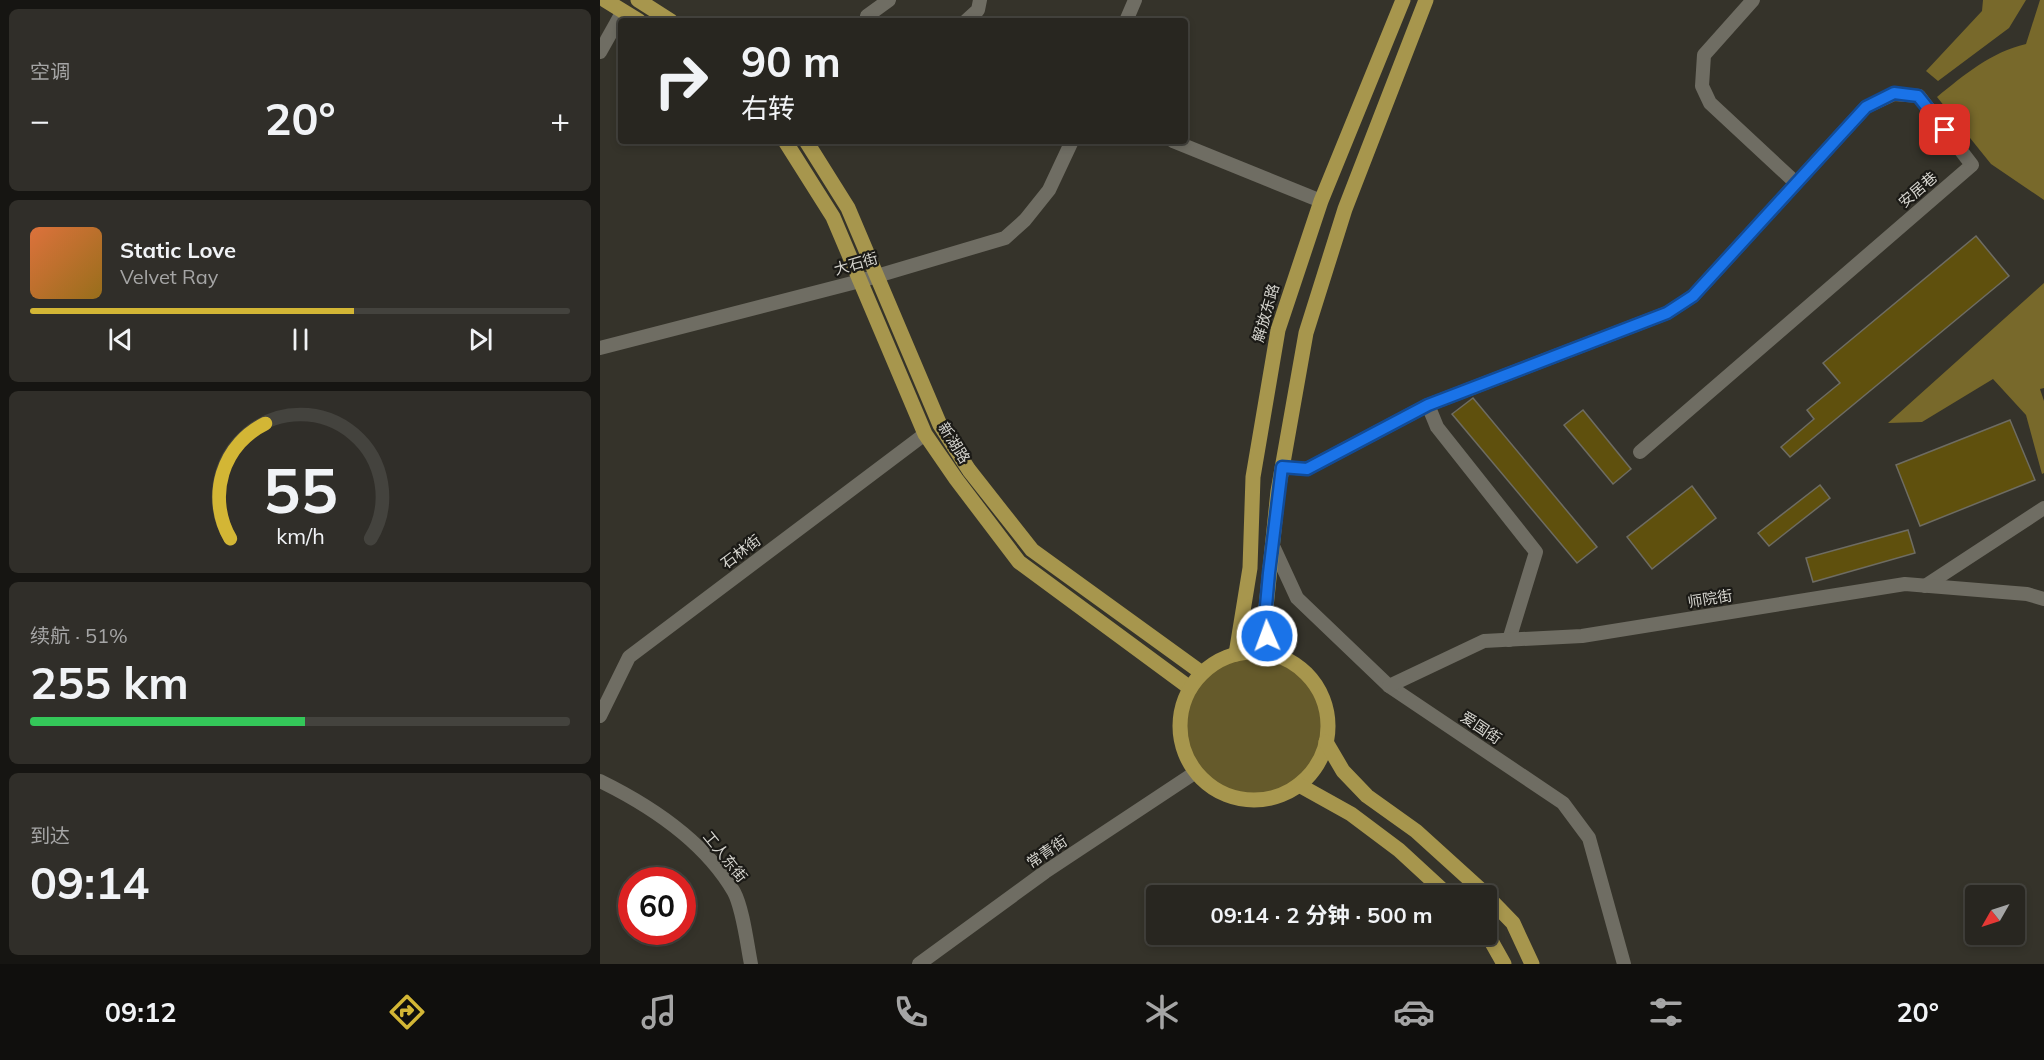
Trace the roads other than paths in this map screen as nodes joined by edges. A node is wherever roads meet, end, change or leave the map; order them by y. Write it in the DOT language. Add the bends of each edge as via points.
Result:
graph roads {
  1 [pos="605,0"];
  2 [pos="638,0"];
  3 [pos="889,0"];
  4 [pos="980,0"];
  5 [pos="1135,0"];
  6 [pos="1403,0"];
  7 [pos="1426,0"];
  8 [pos="1754,0"];
  9 [pos="623,11"];
  10 [pos="867,16"];
  11 [pos="619,18"];
  12 [pos="634,18"];
  13 [pos="666,18"];
  14 [pos="969,18"];
  15 [pos="1127,18"];
  16 [pos="618,20"];
  17 [pos="600,52"];
  18 [pos="787,144"];
  19 [pos="808,144"];
  20 [pos="1071,144"];
  21 [pos="1180,144"];
  22 [pos="1796,183"];
  23 [pos="1321,201"];
  24 [pos="876,276"];
  25 [pos="860,281"];
  26 [pos="600,348"];
  27 [pos="1428,405"];
  28 [pos="926,434"];
  29 [pos="1640,452"];
  30 [pos="1282,467"];
  31 [pos="2044,508"];
  32 [pos="1273,546"];
  33 [pos="1925,586"];
  34 [pos="2044,599"];
  35 [pos="1509,640"];
  36 [pos="1236,654"];
  37 [pos="1269,654"];
  38 [pos="1202,673"];
  39 [pos="1389,686"];
  40 [pos="1190,688"];
  41 [pos="600,716"];
  42 [pos="1326,742"];
  43 [pos="1196,772"];
  44 [pos="600,781"];
  45 [pos="1299,785"];
  46 [pos="1437,885"];
  47 [pos="1493,945"];
  48 [pos="751,964"];
  49 [pos="919,964"];
  50 [pos="1504,964"];
  51 [pos="1532,964"];
  52 [pos="1624,964"];
  1 -- 9 [label="main road"];
  2 -- 13 [label="main road"];
  3 -- 10 [label="street"];
  4 -- 14 [label="street" via="978,10"];
  5 -- 15 [label="street"];
  6 -- 23 [label="main road, 解放东路"];
  7 -- 30 [label="main road" via="1345,208 1310,322"];
  8 -- 22 [label="street" via="1704,55 1702,86 1710,103"];
  9 -- 11 [label="street"];
  9 -- 12 [label="main road"];
  16 -- 17 [label="street"];
  18 -- 25 [label="main road, 新湖路" via="833,217"];
  19 -- 24 [label="main road, 新湖路" via="848,208"];
  20 -- 24 [label="street, 大石街" via="1049,190 1005,238"];
  21 -- 23 [label="street"];
  22 -- 27 [label="street, 安居巷" via="1693,296 1667,313"];
  22 -- 29 [label="street, 安居巷" via="1866,107 1894,93 1918,96 1972,165"];
  23 -- 36 [label="main road, 解放东路" via="1278,330 1253,477 1250,568"];
  24 -- 25 [label="street, 大石街"];
  24 -- 38 [label="main road, 新湖路" via="940,425 969,470 1032,550"];
  25 -- 26 [label="street, 大石街"];
  25 -- 28 [label="main road, 新湖路"];
  27 -- 30 [label="street, 安居巷" via="1307,469"];
  27 -- 35 [label="street" via="1437,427 1536,552"];
  28 -- 40 [label="main road, 新湖路" via="1019,562"];
  28 -- 41 [label="street, 石林街" via="629,657"];
  30 -- 32 [label="main road"];
  31 -- 33 [label="street"];
  32 -- 37 [label="main road" via="1265,617"];
  32 -- 39 [label="street, 爱国街" via="1297,598"];
  33 -- 34 [label="street, 师院街" via="2027,594"];
  33 -- 35 [label="street, 师院街" via="1905,584 1582,636"];
  35 -- 39 [label="street, 师院街" via="1484,641"];
  36 -- 37 [label="main road"];
  36 -- 38 [label="main road"];
  37 -- 42 [label="main road" via="1291,662 1309,677 1322,697 1328,719"];
  38 -- 40 [label="main road"];
  39 -- 52 [label="street, 爱国街" via="1563,803 1589,838"];
  40 -- 43 [label="main road" via="1182,709 1180,731 1185,753"];
  42 -- 45 [label="main road" via="1315,769"];
  42 -- 51 [label="main road" via="1343,771 1367,796 1416,831 1513,923"];
  43 -- 45 [label="main road" via="1213,788 1234,798 1257,801 1279,796"];
  43 -- 49 [label="street, 常青街" via="1045,872"];
  44 -- 48 [label="street, 工人东街" via="627,794 696,843 735,893"];
  45 -- 46 [label="main road" via="1351,814"];
  47 -- 50 [label="main road"];
}
